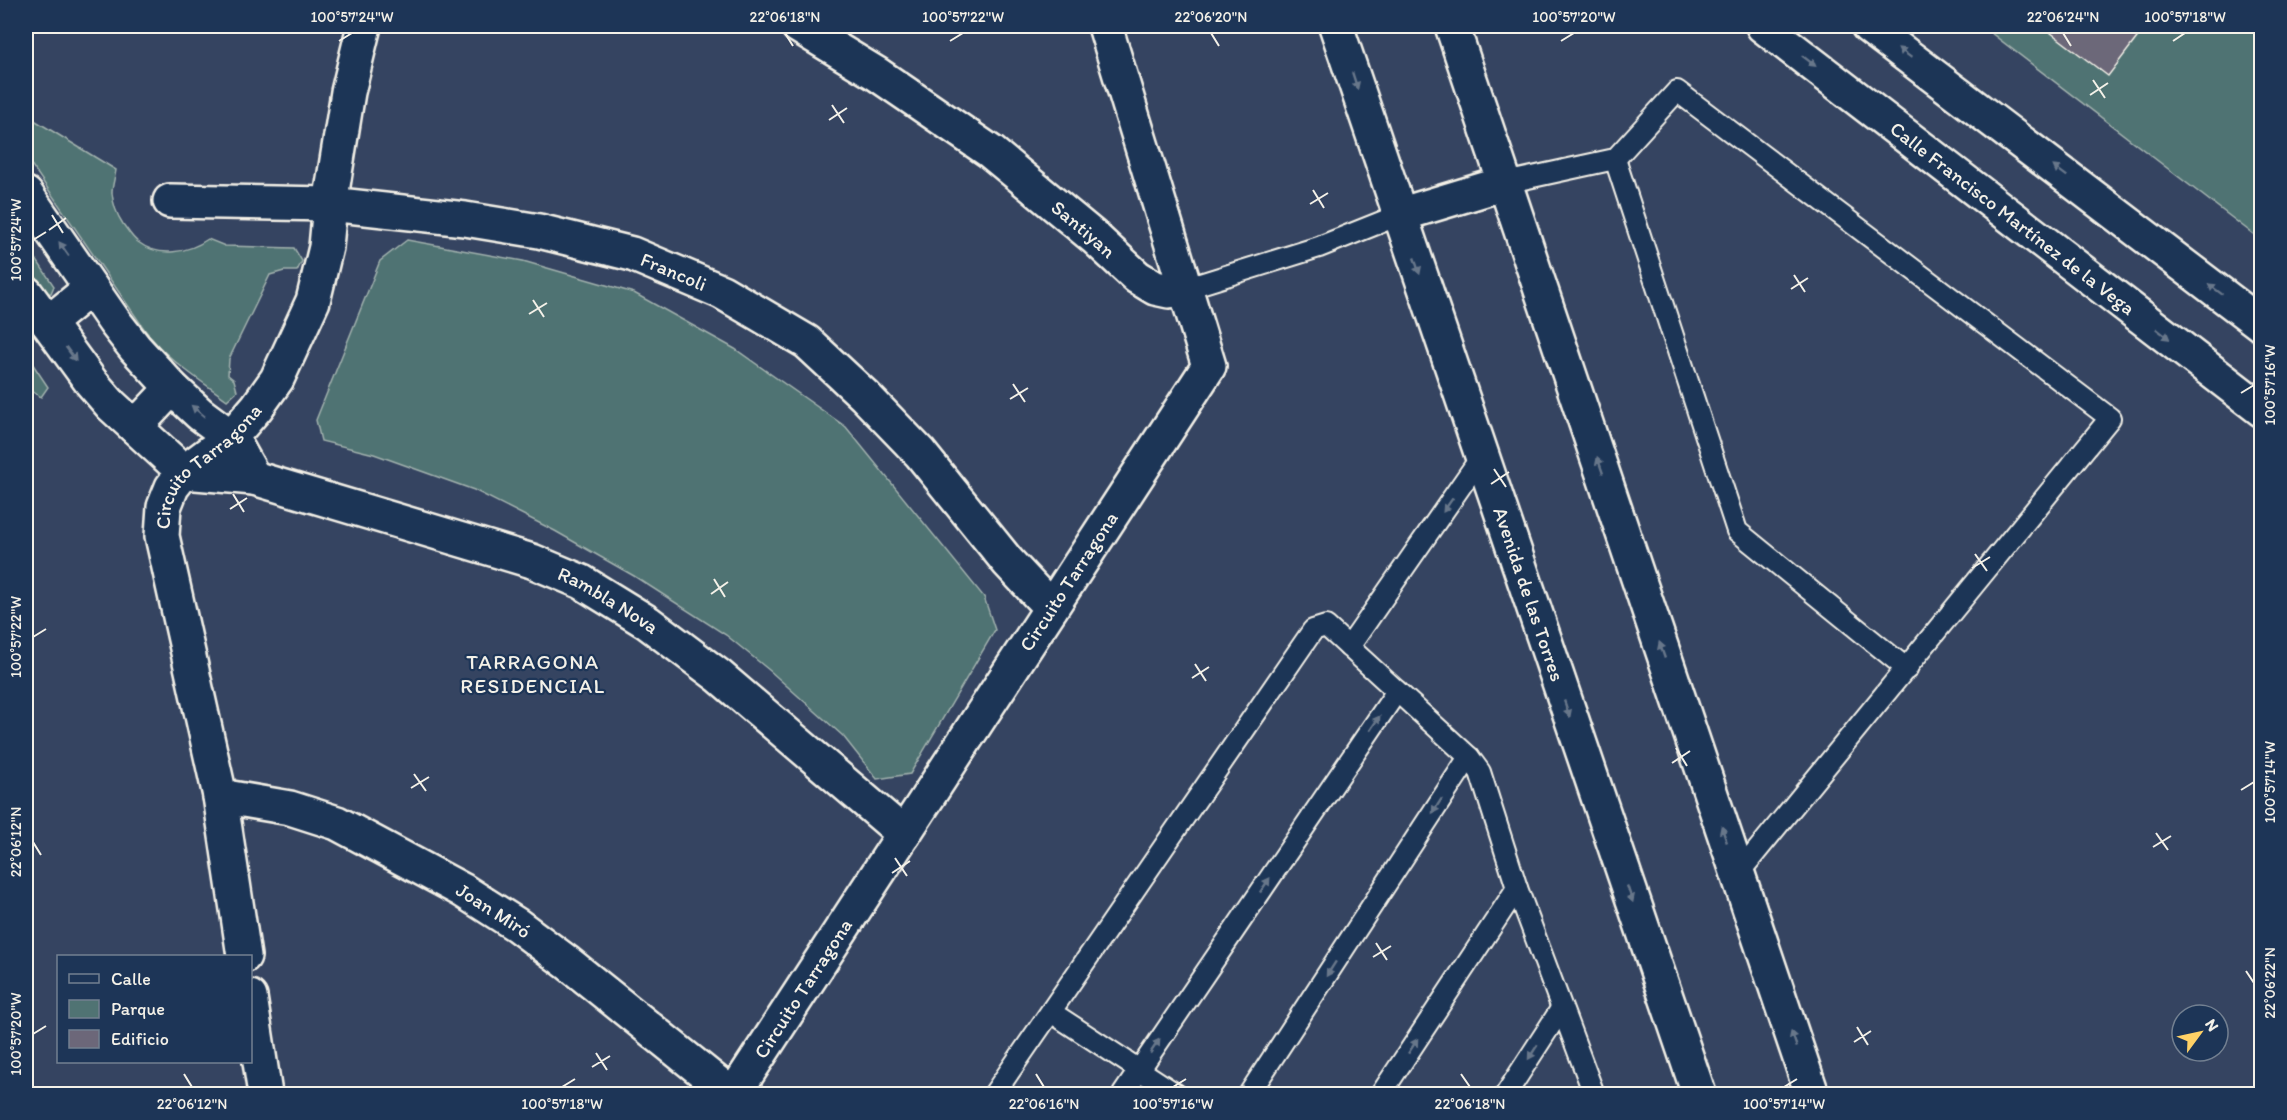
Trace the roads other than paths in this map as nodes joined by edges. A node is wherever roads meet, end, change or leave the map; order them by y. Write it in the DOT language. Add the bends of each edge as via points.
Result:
graph roads {
  1 [pos="364,26"];
  2 [pos="798,26"];
  3 [pos="1105,26"];
  4 [pos="1336,26"];
  5 [pos="1452,26"];
  6 [pos="1763,26"];
  7 [pos="1868,26"];
  8 [pos="1615,159"];
  9 [pos="1505,183"];
  10 [pos="26,194"];
  11 [pos="170,201"];
  12 [pos="330,204"];
  13 [pos="1399,215"];
  14 [pos="92,288"];
  15 [pos="1184,289"];
  16 [pos="26,292"];
  17 [pos="48,323"];
  18 [pos="2262,325"];
  19 [pos="172,388"];
  20 [pos="2262,410"];
  21 [pos="135,427"];
  22 [pos="231,437"];
  23 [pos="1481,457"];
  24 [pos="184,472"];
  25 [pos="254,478"];
  26 [pos="1051,608"];
  27 [pos="1349,646"];
  28 [pos="1906,669"];
  29 [pos="1397,691"];
  30 [pos="1469,757"];
  31 [pos="220,796"];
  32 [pos="904,834"];
  33 [pos="1738,874"];
  34 [pos="1517,888"];
  35 [pos="244,955"];
  36 [pos="252,1009"];
  37 [pos="1561,1009"];
  38 [pos="1051,1012"];
  39 [pos="1139,1070"];
  40 [pos="266,1095"];
  41 [pos="732,1095"];
  42 [pos="994,1095"];
  43 [pos="1123,1095"];
  44 [pos="1176,1095"];
  45 [pos="1249,1095"];
  46 [pos="1381,1095"];
  47 [pos="1506,1095"];
  48 [pos="1594,1095"];
  49 [pos="1699,1095"];
  50 [pos="1812,1095"];
  1 -- 12 [label="street, Circuito Tarragona" via="348,92"];
  2 -- 15 [label="street, Santiyan" via="992,152 1137,277 1155,288"];
  3 -- 15 [label="street, Circuito Tarragona"];
  4 -- 13 [label="street, Avenida de las Torres, one-way"];
  5 -- 9 [label="street"];
  6 -- 20 [label="street, Calle Francisco Martínez de la Vega, one-way"];
  18 -- 7 [label="street, one-way"];
  8 -- 9 [label="lane"];
  8 -- 28 [label="lane" via="1737,531"];
  8 -- 28 [label="lane" via="1677,91 2110,418"];
  9 -- 13 [label="street"];
  33 -- 9 [label="street, one-way"];
  14 -- 10 [label="street, one-way"];
  11 -- 12 [label="street, Francoli"];
  12 -- 22 [label="street, Circuito Tarragona" via="326,248 313,301 277,379"];
  12 -- 26 [label="street, Francoli" via="539,231 632,254 722,292 807,342 866,396 920,453 1008,562"];
  13 -- 15 [label="lane, Santiyan" via="1319,247"];
  13 -- 23 [label="street, Avenida de las Torres, one-way"];
  14 -- 17 [label="street"];
  14 -- 19 [label="street" via="135,348"];
  15 -- 26 [label="street, Circuito Tarragona" via="1209,366"];
  16 -- 17 [label="street"];
  17 -- 21 [label="street, one-way" via="91,382"];
  19 -- 21 [label="street"];
  22 -- 19 [label="street, one-way"];
  21 -- 24 [label="street"];
  22 -- 24 [label="street, Circuito Tarragona"];
  22 -- 25 [label="street"];
  23 -- 27 [label="lane, one-way"];
  23 -- 49 [label="street, Avenida de las Torres, one-way"];
  24 -- 25 [label="street, Rambla Nova"];
  24 -- 31 [label="street, Circuito Tarragona" via="164,507 162,536"];
  25 -- 32 [label="street, Rambla Nova" via="532,561 582,582 647,622 719,676"];
  26 -- 32 [label="street, Circuito Tarragona"];
  27 -- 29 [label="lane"];
  27 -- 38 [label="lane" via="1326,626 1313,630"];
  28 -- 33 [label="lane"];
  29 -- 30 [label="lane"];
  39 -- 29 [label="lane, one-way"];
  30 -- 34 [label="lane" via="1480,772"];
  30 -- 45 [label="lane, one-way"];
  31 -- 35 [label="street, Circuito Tarragona"];
  31 -- 41 [label="street, Joan Miró" via="290,808 337,823 462,890 568,963"];
  32 -- 41 [label="street, Circuito Tarragona"];
  50 -- 33 [label="street, one-way"];
  34 -- 37 [label="lane"];
  46 -- 34 [label="lane, one-way"];
  36 -- 40 [label="street"];
  37 -- 47 [label="lane, one-way"];
  37 -- 48 [label="lane"];
  38 -- 39 [label="lane"];
  38 -- 42 [label="lane"];
  39 -- 43 [label="lane"];
  39 -- 44 [label="lane"];
}
